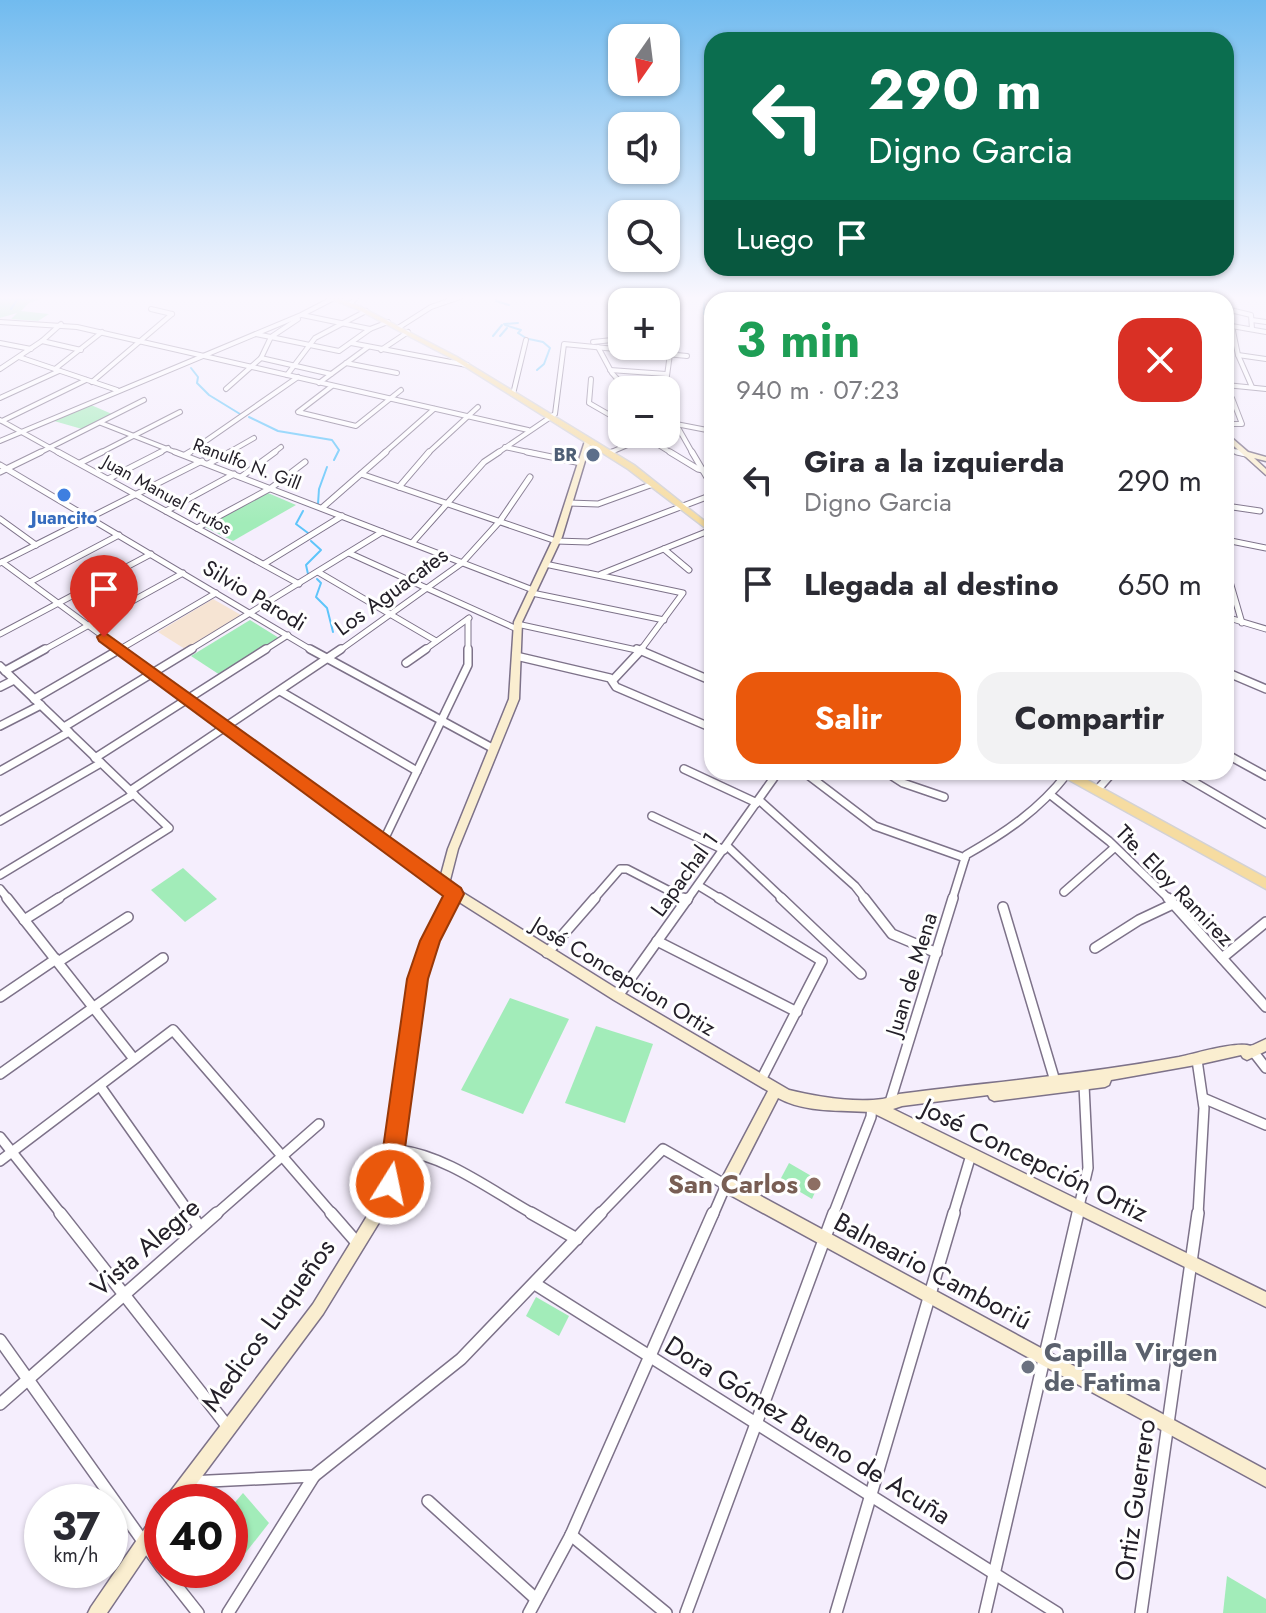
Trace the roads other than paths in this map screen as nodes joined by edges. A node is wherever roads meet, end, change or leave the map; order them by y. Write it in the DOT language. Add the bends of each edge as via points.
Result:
graph roads {
  1 [pos="52,372"];
  2 [pos="64,372"];
  3 [pos="100,372"];
  4 [pos="160,372"];
  5 [pos="244,372"];
  6 [pos="276,372"];
  7 [pos="290,372"];
  8 [pos="324,372"];
  9 [pos="393,372"];
  10 [pos="479,372"];
  11 [pos="518,372"];
  12 [pos="559,372"];
  13 [pos="642,372"];
  14 [pos="1246,372"];
  15 [pos="397,373"];
  16 [pos="331,374"];
  17 [pos="666,374"];
  18 [pos="287,375"];
  19 [pos="298,377"];
  20 [pos="591,379"];
  21 [pos="89,381"];
  22 [pos="319,383"];
  23 [pos="332,386"];
  24 [pos="1234,386"];
  25 [pos="1252,387"];
  26 [pos="226,389"];
  27 [pos="1266,389"];
  28 [pos="401,390"];
  29 [pos="116,391"];
  30 [pos="513,394"];
  31 [pos="0,398"];
  32 [pos="390,399"];
  33 [pos="144,400"];
  34 [pos="1234,403"];
  35 [pos="478,407"];
  36 [pos="434,409"];
  37 [pos="180,412"];
  38 [pos="606,413"];
  39 [pos="467,417"];
  40 [pos="552,418"];
  41 [pos="1,420"];
  42 [pos="101,423"];
  43 [pos="1234,424"];
  44 [pos="680,425"];
  45 [pos="704,429"];
  46 [pos="528,430"];
  47 [pos="21,431"];
  48 [pos="680,431"];
  49 [pos="136,436"];
  50 [pos="254,438"];
  51 [pos="0,439"];
  52 [pos="588,441"];
  53 [pos="1234,443"];
  54 [pos="281,447"];
  55 [pos="505,447"];
  56 [pos="52,448"];
  57 [pos="168,448"];
  58 [pos="619,448"];
  59 [pos="665,448"];
  60 [pos="1234,450"];
  61 [pos="1244,452"];
  62 [pos="609,453"];
  63 [pos="185,455"];
  64 [pos="1266,459"];
  65 [pos="205,462"];
  66 [pos="305,462"];
  67 [pos="80,463"];
  68 [pos="581,463"];
  69 [pos="0,465"];
  70 [pos="7,469"];
  71 [pos="703,470"];
  72 [pos="0,472"];
  73 [pos="1266,473"];
  74 [pos="361,474"];
  75 [pos="238,475"];
  76 [pos="530,477"];
  77 [pos="108,479"];
  78 [pos="653,484"];
  79 [pos="399,487"];
  80 [pos="271,488"];
  81 [pos="136,494"];
  82 [pos="704,498"];
  83 [pos="569,503"];
  84 [pos="450,504"];
  85 [pos="681,506"];
  86 [pos="1234,507"];
  87 [pos="322,508"];
  88 [pos="166,511"];
  89 [pos="1260,511"];
  90 [pos="342,516"];
  91 [pos="90,518"];
  92 [pos="0,519"];
  93 [pos="500,521"];
  94 [pos="704,524"];
  95 [pos="10,526"];
  96 [pos="197,528"];
  97 [pos="0,531"];
  98 [pos="382,532"];
  99 [pos="704,533"];
  100 [pos="119,535"];
  101 [pos="556,541"];
  102 [pos="1234,542"];
  103 [pos="412,543"];
  104 [pos="36,545"];
  105 [pos="1266,548"];
  106 [pos="664,549"];
  107 [pos="349,553"];
  108 [pos="151,554"];
  109 [pos="1,562"];
  110 [pos="462,563"];
  111 [pos="264,564"];
  112 [pos="545,564"];
  113 [pos="689,570"];
  114 [pos="318,572"];
  115 [pos="183,573"];
  116 [pos="601,574"];
  117 [pos="30,582"];
  118 [pos="299,584"];
  119 [pos="427,588"];
  120 [pos="532,592"];
  121 [pos="216,593"];
  122 [pos="1234,596"];
  123 [pos="58,603"];
  124 [pos="478,611"];
  125 [pos="251,614"];
  126 [pos="390,614"];
  127 [pos="468,619"];
  128 [pos="664,620"];
  129 [pos="1234,620"];
  130 [pos="1242,623"];
  131 [pos="88,625"];
  132 [pos="517,627"];
  133 [pos="1266,629"];
  134 [pos="0,634"];
  135 [pos="288,635"];
  136 [pos="436,641"];
  137 [pos="120,649"];
  138 [pos="640,651"];
  139 [pos="516,656"];
  140 [pos="327,659"];
  141 [pos="406,663"];
  142 [pos="3,669"];
  143 [pos="154,674"];
  144 [pos="1234,675"];
  145 [pos="704,678"];
  146 [pos="14,680"];
  147 [pos="613,680"];
  148 [pos="0,687"];
  149 [pos="1266,689"];
  150 [pos="280,691"];
  151 [pos="34,699"];
  152 [pos="189,700"];
  153 [pos="41,705"];
  154 [pos="442,720"];
  155 [pos="704,725"];
  156 [pos="0,726"];
  157 [pos="225,727"];
  158 [pos="67,730"];
  159 [pos="494,749"];
  160 [pos="1234,758"];
  161 [pos="98,760"];
  162 [pos="684,769"];
  163 [pos="0,771"];
  164 [pos="417,771"];
  165 [pos="1266,776"];
  166 [pos="704,778"];
  167 [pos="709,780"];
  168 [pos="772,780"];
  169 [pos="815,780"];
  170 [pos="898,780"];
  171 [pos="1062,780"];
  172 [pos="1080,780"];
  173 [pos="1106,780"];
  174 [pos="1191,780"];
  175 [pos="1098,789"];
  176 [pos="132,792"];
  177 [pos="1052,796"];
  178 [pos="944,797"];
  179 [pos="758,801"];
  180 [pos="652,816"];
  181 [pos="0,821"];
  182 [pos="1266,824"];
  183 [pos="382,844"];
  184 [pos="726,848"];
  185 [pos="1114,848"];
  186 [pos="966,857"];
  187 [pos="0,875"];
  188 [pos="1266,884"];
  189 [pos="699,886"];
  190 [pos="0,889"];
  191 [pos="450,892"];
  192 [pos="1064,892"];
  193 [pos="687,900"];
  194 [pos="1173,904"];
  195 [pos="1003,907"];
  196 [pos="128,917"];
  197 [pos="24,920"];
  198 [pos="1266,922"];
  199 [pos="657,941"];
  200 [pos="1095,948"];
  201 [pos="547,953"];
  202 [pos="937,953"];
  203 [pos="163,958"];
  204 [pos="1222,958"];
  205 [pos="57,961"];
  206 [pos="861,974"];
  207 [pos="618,996"];
  208 [pos="0,997"];
  209 [pos="1266,1007"];
  210 [pos="94,1008"];
  211 [pos="797,1012"];
  212 [pos="1266,1045"];
  213 [pos="1251,1050"];
  214 [pos="134,1059"];
  215 [pos="1198,1063"];
  216 [pos="1266,1068"];
  217 [pos="0,1074"];
  218 [pos="760,1081"];
  219 [pos="1056,1085"];
  220 [pos="1084,1085"];
  221 [pos="100,1086"];
  222 [pos="775,1090"];
  223 [pos="1203,1098"];
  224 [pos="892,1103"];
  225 [pos="872,1106"];
  226 [pos="900,1121"];
  227 [pos="319,1124"];
  228 [pos="1266,1125"];
  229 [pos="0,1137"];
  230 [pos="397,1149"];
  231 [pos="12,1152"];
  232 [pos="971,1155"];
  233 [pos="283,1156"];
  234 [pos="0,1161"];
  235 [pos="726,1185"];
  236 [pos="1079,1208"];
  237 [pos="200,1228"];
  238 [pos="823,1238"];
  239 [pos="577,1239"];
  240 [pos="358,1244"];
  241 [pos="1190,1263"];
  242 [pos="535,1284"];
  243 [pos="124,1295"];
  244 [pos="930,1297"];
  245 [pos="1266,1300"];
  246 [pos="0,1340"];
  247 [pos="650,1357"];
  248 [pos="1044,1358"];
  249 [pos="28,1379"];
  250 [pos="0,1404"];
  251 [pos="754,1422"];
  252 [pos="1167,1426"];
  253 [pos="228,1427"];
  254 [pos="314,1476"];
  255 [pos="1266,1479"];
  256 [pos="187,1482"];
  257 [pos="872,1496"];
  258 [pos="428,1501"];
  259 [pos="571,1535"];
  260 [pos="143,1544"];
  261 [pos="993,1573"];
  262 [pos="178,1588"];
  263 [pos="536,1599"];
  264 [pos="97,1613"];
  265 [pos="198,1613"];
  266 [pos="228,1613"];
  267 [pos="529,1613"];
  268 [pos="666,1613"];
  269 [pos="686,1613"];
  270 [pos="836,1613"];
  271 [pos="985,1613"];
  272 [pos="1057,1613"];
  273 [pos="1141,1613"];
  1 -- 31 [label="street"];
  2 -- 21 [label="street"];
  3 -- 21 [label="street"];
  4 -- 29 [label="street"];
  5 -- 26 [label="street"];
  6 -- 18 [label="street"];
  7 -- 18 [label="street"];
  8 -- 16 [label="street"];
  9 -- 15 [label="street"];
  10 -- 30 [label="main road"];
  11 -- 30 [label="street"];
  12 -- 40 [label="street"];
  13 -- 17 [label="street"];
  14 -- 25 [label="street"];
  16 -- 22 [label="street"];
  18 -- 19 [label="street"];
  19 -- 22 [label="street"];
  19 -- 63 [label="street"];
  20 -- 38 [label="street" via="587,400"];
  21 -- 29 [label="street"];
  21 -- 41 [label="street"];
  22 -- 23 [label="street"];
  23 -- 32 [label="street"];
  23 -- 32 [label="street" via="298,412 356,426"];
  24 -- 25 [label="street"];
  25 -- 27 [label="street"];
  28 -- 32 [label="street"];
  29 -- 47 [label="street"];
  30 -- 40 [label="main road"];
  32 -- 36 [label="street"];
  33 -- 42 [label="street"];
  34 -- 43 [label="street" via="1242,424"];
  35 -- 39 [label="street"];
  36 -- 39 [label="street"];
  36 -- 74 [label="street"];
  37 -- 49 [label="street"];
  39 -- 46 [label="street"];
  39 -- 79 [label="street"];
  40 -- 46 [label="street"];
  40 -- 52 [label="main road"];
  41 -- 47 [label="street, Juan Manuel Frutos"];
  42 -- 49 [label="street, Ranulfo N. Gill"];
  42 -- 56 [label="street"];
  44 -- 45 [label="street"];
  46 -- 55 [label="street"];
  47 -- 51 [label="street"];
  47 -- 56 [label="street, Juan Manuel Frutos"];
  48 -- 71 [label="street"];
  49 -- 57 [label="street, Ranulfo N. Gill"];
  49 -- 67 [label="street"];
  50 -- 65 [label="street"];
  52 -- 62 [label="main road"];
  52 -- 68 [label="street"];
  53 -- 61 [label="street"];
  54 -- 75 [label="street"];
  55 -- 68 [label="street"];
  55 -- 84 [label="street" via="484,462"];
  56 -- 67 [label="street, Juan Manuel Frutos"];
  56 -- 70 [label="street"];
  57 -- 63 [label="street, Ranulfo N. Gill"];
  57 -- 77 [label="street"];
  58 -- 62 [label="street"];
  59 -- 71 [label="street"];
  60 -- 61 [label="street"];
  61 -- 64 [label="street"];
  61 -- 73 [label="street"];
  62 -- 78 [label="main road"];
  63 -- 65 [label="street, Ranulfo N. Gill"];
  65 -- 75 [label="street, Ranulfo N. Gill"];
  65 -- 81 [label="street"];
  66 -- 80 [label="street"];
  67 -- 77 [label="street, Juan Manuel Frutos"];
  68 -- 83 [label="street"];
  69 -- 70 [label="street, Silvio Parodi"];
  70 -- 72 [label="street"];
  70 -- 91 [label="street, Silvio Parodi"];
  74 -- 79 [label="street"];
  74 -- 87 [label="street"];
  75 -- 80 [label="street, Ranulfo N. Gill"];
  75 -- 88 [label="street"];
  76 -- 93 [label="street, Los Aguacates"];
  77 -- 81 [label="street, Juan Manuel Frutos"];
  78 -- 83 [label="street" via="598,504"];
  78 -- 85 [label="main road"];
  79 -- 84 [label="street"];
  80 -- 87 [label="street, Ranulfo N. Gill"];
  80 -- 96 [label="street"];
  81 -- 88 [label="street, Juan Manuel Frutos"];
  81 -- 91 [label="street"];
  82 -- 85 [label="street"];
  83 -- 101 [label="street"];
  84 -- 93 [label="street"];
  84 -- 103 [label="street"];
  85 -- 94 [label="main road"];
  85 -- 101 [label="street" via="588,542"];
  86 -- 89 [label="street"];
  87 -- 90 [label="street, Ranulfo N. Gill"];
  88 -- 96 [label="street, Juan Manuel Frutos"];
  90 -- 98 [label="street, Ranulfo N. Gill"];
  90 -- 111 [label="street"];
  91 -- 100 [label="street, Silvio Parodi"];
  91 -- 104 [label="street"];
  92 -- 95 [label="street"];
  93 -- 101 [label="street"];
  93 -- 110 [label="street, Los Aguacates"];
  95 -- 97 [label="street"];
  95 -- 104 [label="street"];
  96 -- 111 [label="street, Juan Manuel Frutos"];
  98 -- 103 [label="street, Ranulfo N. Gill"];
  98 -- 107 [label="street"];
  99 -- 106 [label="street"];
  100 -- 108 [label="street, Silvio Parodi"];
  100 -- 117 [label="street"];
  101 -- 112 [label="street"];
  102 -- 105 [label="street"];
  103 -- 110 [label="street, Ranulfo N. Gill"];
  104 -- 109 [label="street"];
  106 -- 113 [label="street"];
  106 -- 116 [label="street"];
  107 -- 114 [label="street"];
  107 -- 119 [label="street"];
  108 -- 115 [label="street, Silvio Parodi"];
  108 -- 123 [label="street"];
  109 -- 117 [label="street"];
  110 -- 119 [label="street, Los Aguacates"];
  110 -- 120 [label="street, Ranulfo N. Gill"];
  111 -- 118 [label="street, Juan Manuel Frutos"];
  112 -- 116 [label="street"];
  112 -- 120 [label="street"];
  114 -- 118 [label="street"];
  114 -- 126 [label="street"];
  115 -- 121 [label="street, Silvio Parodi"];
  115 -- 131 [label="street"];
  116 -- 128 [label="street" via="681,591"];
  117 -- 123 [label="street"];
  118 -- 125 [label="street"];
  119 -- 124 [label="street"];
  119 -- 126 [label="street, Los Aguacates"];
  120 -- 128 [label="street, Ranulfo N. Gill"];
  120 -- 132 [label="street"];
  121 -- 125 [label="street, Silvio Parodi"];
  121 -- 137 [label="street"];
  122 -- 130 [label="street"];
  123 -- 131 [label="street"];
  123 -- 134 [label="street"];
  124 -- 127 [label="street"];
  124 -- 132 [label="street"];
  125 -- 135 [label="street, Silvio Parodi"];
  125 -- 143 [label="street"];
  126 -- 136 [label="street"];
  126 -- 140 [label="street, Los Aguacates"];
  127 -- 136 [label="street"];
  127 -- 154 [label="street" via="468,665"];
  128 -- 138 [label="street"];
  129 -- 130 [label="street"];
  130 -- 133 [label="street"];
  131 -- 137 [label="street"];
  131 -- 142 [label="street"];
  132 -- 138 [label="street"];
  132 -- 139 [label="street, Medicos Luqueños"];
  135 -- 140 [label="street, Silvio Parodi"];
  135 -- 152 [label="street"];
  136 -- 141 [label="street"];
  137 -- 143 [label="street"];
  137 -- 151 [label="street"];
  138 -- 145 [label="street"];
  138 -- 147 [label="street"];
  139 -- 147 [label="street"];
  139 -- 159 [label="street, Medicos Luqueños" via="514,699"];
  140 -- 150 [label="street, Los Aguacates"];
  140 -- 154 [label="street, Silvio Parodi"];
  142 -- 146 [label="street"];
  143 -- 152 [label="street"];
  143 -- 158 [label="street"];
  144 -- 149 [label="street"];
  146 -- 148 [label="street"];
  146 -- 151 [label="street"];
  147 -- 155 [label="street" via="616,687"];
  150 -- 157 [label="street, Los Aguacates"];
  150 -- 164 [label="street"];
  151 -- 153 [label="street"];
  152 -- 157 [label="street"];
  152 -- 161 [label="street"];
  153 -- 156 [label="street"];
  153 -- 158 [label="street"];
  154 -- 159 [label="street, Silvio Parodi"];
  154 -- 164 [label="street"];
  157 -- 176 [label="street, Los Aguacates"];
  157 -- 183 [label="street"];
  158 -- 161 [label="street"];
  158 -- 163 [label="street"];
  159 -- 191 [label="street, Medicos Luqueños" via="444,873 442,881"];
  160 -- 165 [label="street"];
  161 -- 176 [label="street"];
  161 -- 181 [label="street"];
  162 -- 166 [label="street"];
  164 -- 183 [label="street"];
  167 -- 179 [label="street"];
  168 -- 179 [label="street, Lapachal 1"];
  169 -- 186 [label="street" via="875,826"];
  170 -- 178 [label="street"];
  171 -- 177 [label="street"];
  172 -- 175 [label="main road"];
  173 -- 175 [label="street"];
  174 -- 182 [label="street"];
  175 -- 188 [label="main road"];
  176 -- 187 [label="street, Los Aguacates"];
  176 -- 197 [label="street" via="169,828"];
  177 -- 185 [label="street, Tte. Eloy Ramirez"];
  177 -- 186 [label="street" via="1016,828"];
  179 -- 184 [label="street, Lapachal 1"];
  179 -- 202 [label="street" via="855,886 892,934"];
  180 -- 184 [label="street"];
  183 -- 191 [label="street"];
  184 -- 189 [label="street, Lapachal 1"];
  184 -- 206 [label="street"];
  185 -- 192 [label="street"];
  185 -- 194 [label="street, Tte. Eloy Ramirez"];
  186 -- 202 [label="street, Juan de Mena"];
  189 -- 193 [label="street, Lapachal 1"];
  189 -- 211 [label="street" via="821,960"];
  190 -- 197 [label="street"];
  191 -- 201 [label="street, José Concepcion Ortiz"];
  191 -- 230 [label="street, Medicos Luqueños" via="418,979"];
  193 -- 199 [label="street, Lapachal 1"];
  193 -- 201 [label="street" via="620,869"];
  194 -- 200 [label="street"];
  194 -- 204 [label="street, Tte. Eloy Ramirez"];
  195 -- 219 [label="street"];
  196 -- 205 [label="street"];
  197 -- 205 [label="street"];
  198 -- 204 [label="street"];
  199 -- 207 [label="street, Lapachal 1"];
  199 -- 211 [label="street"];
  201 -- 207 [label="street, José Concepcion Ortiz"];
  202 -- 224 [label="street, Juan de Mena"];
  203 -- 210 [label="street"];
  204 -- 209 [label="street, Tte. Eloy Ramirez"];
  205 -- 208 [label="street"];
  205 -- 210 [label="street"];
  207 -- 218 [label="street, José Concepcion Ortiz"];
  210 -- 214 [label="street"];
  210 -- 217 [label="street"];
  211 -- 218 [label="street"];
  212 -- 213 [label="street"];
  213 -- 215 [label="street"];
  213 -- 216 [label="street"];
  214 -- 221 [label="street"];
  214 -- 233 [label="street" via="173,1030"];
  215 -- 219 [label="street"];
  215 -- 220 [label="street"];
  215 -- 223 [label="street, Ortiz Guerrero"];
  218 -- 222 [label="street, José Concepcion Ortiz"];
  219 -- 220 [label="street"];
  219 -- 224 [label="street" via="905,1106"];
  220 -- 236 [label="street" via="1089,1155"];
  221 -- 231 [label="street"];
  221 -- 237 [label="street"];
  222 -- 225 [label="street, José Concepción Ortiz" via="805,1101"];
  222 -- 235 [label="street"];
  223 -- 228 [label="street"];
  223 -- 241 [label="street, Ortiz Guerrero" via="1201,1192"];
  224 -- 225 [label="street"];
  224 -- 226 [label="street"];
  225 -- 226 [label="street, José Concepción Ortiz"];
  225 -- 238 [label="street"];
  226 -- 232 [label="street, José Concepción Ortiz"];
  227 -- 233 [label="street, Vista Alegre"];
  229 -- 231 [label="street"];
  230 -- 239 [label="street" via="438,1161"];
  230 -- 240 [label="street, Medicos Luqueños" via="386,1198"];
  231 -- 234 [label="street"];
  231 -- 243 [label="street"];
  232 -- 236 [label="street, José Concepción Ortiz"];
  232 -- 244 [label="street"];
  233 -- 237 [label="street, Vista Alegre"];
  233 -- 240 [label="street"];
  235 -- 238 [label="street, Balneario Camboriú"];
  235 -- 239 [label="street, Balneario Camboriú" via="663,1149"];
  235 -- 247 [label="street"];
  236 -- 241 [label="street, José Concepción Ortiz"];
  236 -- 248 [label="street"];
  237 -- 243 [label="street, Vista Alegre"];
  238 -- 244 [label="street, Balneario Camboriú"];
  238 -- 251 [label="street"];
  239 -- 242 [label="street"];
  240 -- 253 [label="street, Medicos Luqueños" via="295,1340"];
  241 -- 245 [label="street, José Concepción Ortiz"];
  241 -- 252 [label="street, Ortiz Guerrero"];
  242 -- 247 [label="street, Dora Gómez Bueno de Acuña"];
  242 -- 254 [label="street" via="461,1359"];
  243 -- 249 [label="street, Vista Alegre"];
  243 -- 253 [label="street"];
  244 -- 248 [label="street, Balneario Camboriú"];
  244 -- 257 [label="street"];
  246 -- 249 [label="street"];
  247 -- 251 [label="street, Dora Gómez Bueno de Acuña"];
  247 -- 259 [label="street"];
  248 -- 252 [label="street, Balneario Camboriú"];
  248 -- 261 [label="street"];
  249 -- 250 [label="street, Vista Alegre"];
  249 -- 260 [label="street"];
  251 -- 257 [label="street, Dora Gómez Bueno de Acuña"];
  251 -- 269 [label="street"];
  252 -- 255 [label="street, Balneario Camboriú"];
  252 -- 273 [label="street, Ortiz Guerrero"];
  253 -- 256 [label="street, Medicos Luqueños"];
  254 -- 256 [label="street"];
  254 -- 266 [label="street"];
  257 -- 261 [label="street, Dora Gómez Bueno de Acuña"];
  257 -- 270 [label="street"];
  258 -- 263 [label="street"];
  259 -- 263 [label="street"];
  259 -- 268 [label="street"];
  260 -- 264 [label="street"];
  261 -- 271 [label="street"];
  261 -- 272 [label="street, Dora Gómez Bueno de Acuña"];
  262 -- 265 [label="street"];
  263 -- 267 [label="street"];
}
